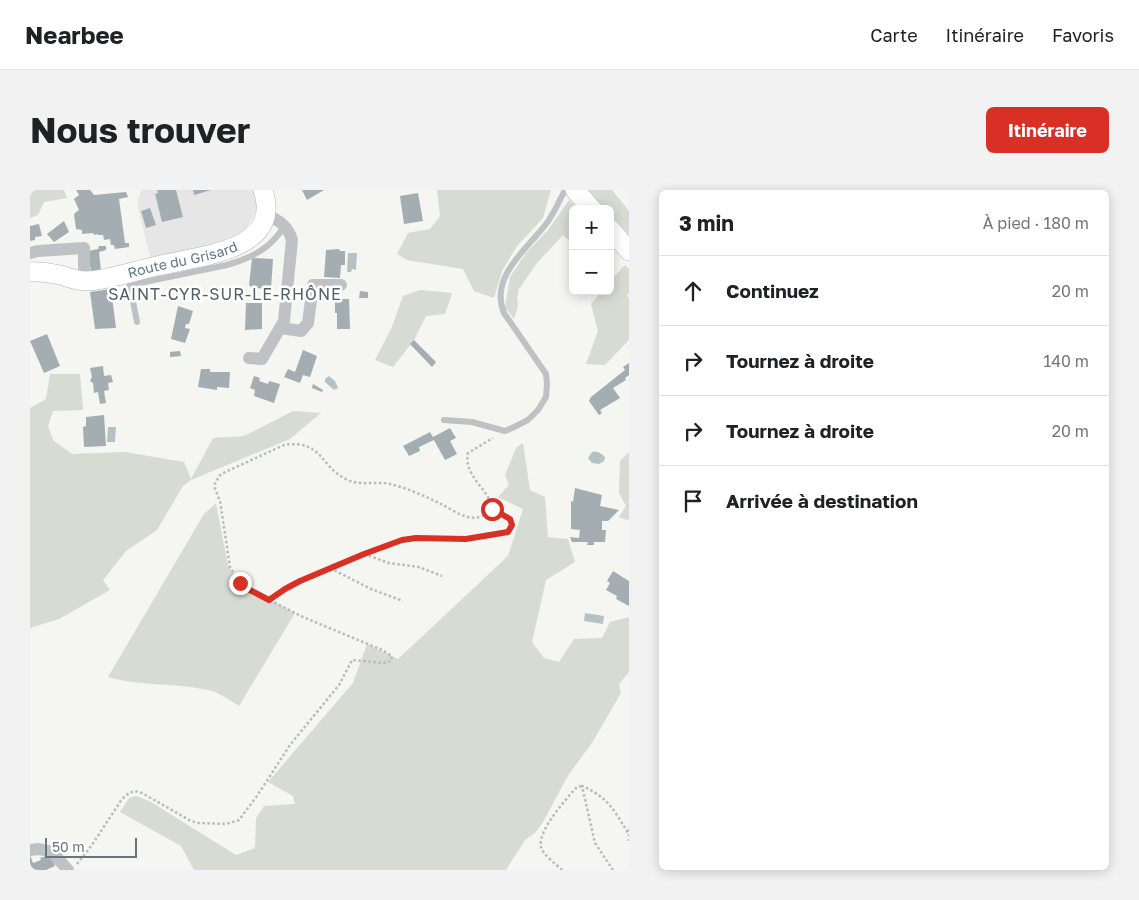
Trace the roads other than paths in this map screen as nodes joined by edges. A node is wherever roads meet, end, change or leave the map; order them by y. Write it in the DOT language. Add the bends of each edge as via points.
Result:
graph roads {
  1 [pos="263,190"];
  2 [pos="565,190"];
  3 [pos="575,190"];
  4 [pos="588,205"];
  5 [pos="266,215"];
  6 [pos="284,225"];
  7 [pos="614,234"];
  8 [pos="629,251"];
  9 [pos="30,253"];
  10 [pos="30,272"];
  11 [pos="129,279"];
  12 [pos="84,281"];
  13 [pos="341,285"];
  14 [pos="136,322"];
  15 [pos="281,328"];
  16 [pos="249,358"];
  17 [pos="444,420"];
  18 [pos="30,850"];
  19 [pos="68,870"];
  1 -- 5 [label="street"];
  2 -- 17 [label="lane" via="547,223 516,257 503,281 500,304 546,374 546,397 528,420 505,431 472,422"];
  3 -- 4 [label="street"];
  5 -- 6 [label="street"];
  5 -- 11 [label="street, Route du Grisard" via="254,235 228,250"];
  6 -- 11 [label="lane" via="269,246 242,261 227,266"];
  6 -- 15 [label="street" via="292,240"];
  7 -- 8 [label="street"];
  9 -- 12 [label="street" via="84,248"];
  10 -- 12 [label="street, Route du Grisard"];
  11 -- 12 [label="street, Route du Grisard"];
  11 -- 14 [label="lane"];
  13 -- 15 [label="street" via="313,286 308,323 301,331"];
  15 -- 16 [label="street" via="262,359"];
  18 -- 19 [label="street" via="52,852"];
}
